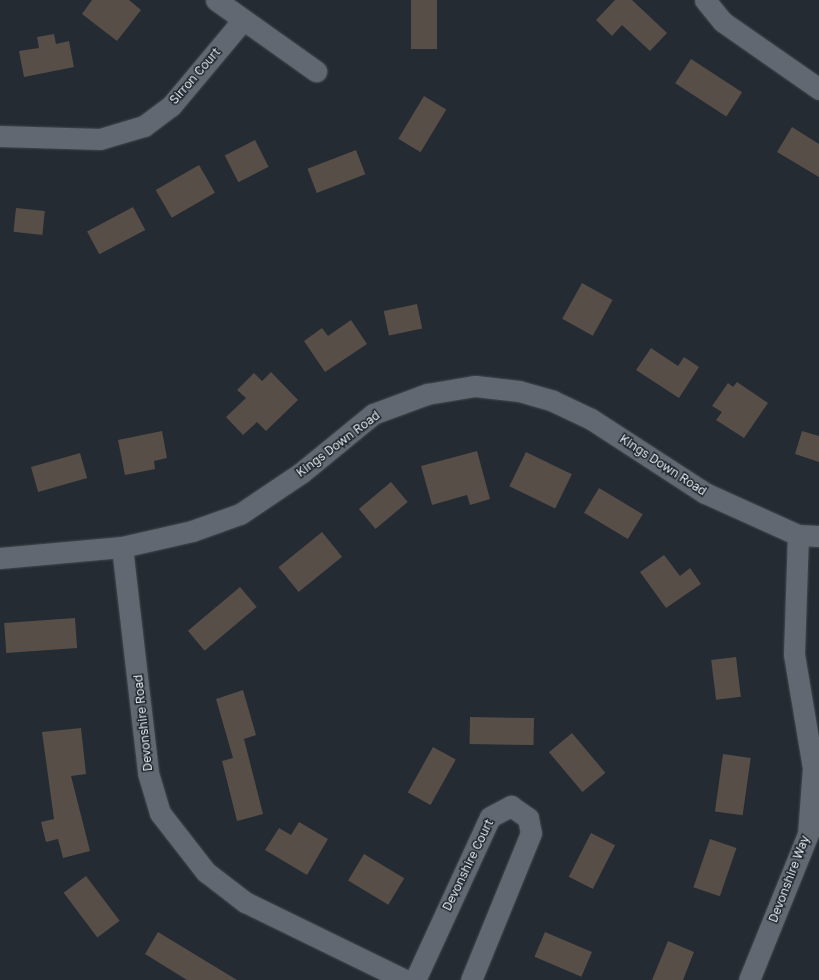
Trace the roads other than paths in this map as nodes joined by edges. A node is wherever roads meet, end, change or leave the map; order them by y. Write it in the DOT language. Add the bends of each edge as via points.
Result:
graph roads {
  1 [pos="216,0"];
  2 [pos="705,0"];
  3 [pos="243,20"];
  4 [pos="316,71"];
  5 [pos="819,89"];
  6 [pos="0,136"];
  7 [pos="798,535"];
  8 [pos="819,536"];
  9 [pos="122,547"];
  10 [pos="0,558"];
  11 [pos="405,980"];
  12 [pos="415,980"];
  13 [pos="471,980"];
  14 [pos="749,980"];
  1 -- 3 [label="street"];
  2 -- 5 [label="street" via="723,22"];
  3 -- 4 [label="street"];
  3 -- 6 [label="street, Sirron Court" via="171,106 144,126 100,139"];
  7 -- 8 [label="street, Kings Down Road"];
  7 -- 9 [label="street, Kings Down Road" via="705,493 585,416 519,391 475,386 427,394 373,414 301,473 240,514 192,531"];
  7 -- 14 [label="street, Devonshire Way" via="794,654 814,768 808,834"];
  9 -- 10 [label="street, Kings Down Road"];
  9 -- 11 [label="street, Devonshire Road" via="148,773 160,813 206,872 245,902"];
  12 -- 13 [label="street, Devonshire Court" via="490,817 511,806 528,818 531,833"];
}
